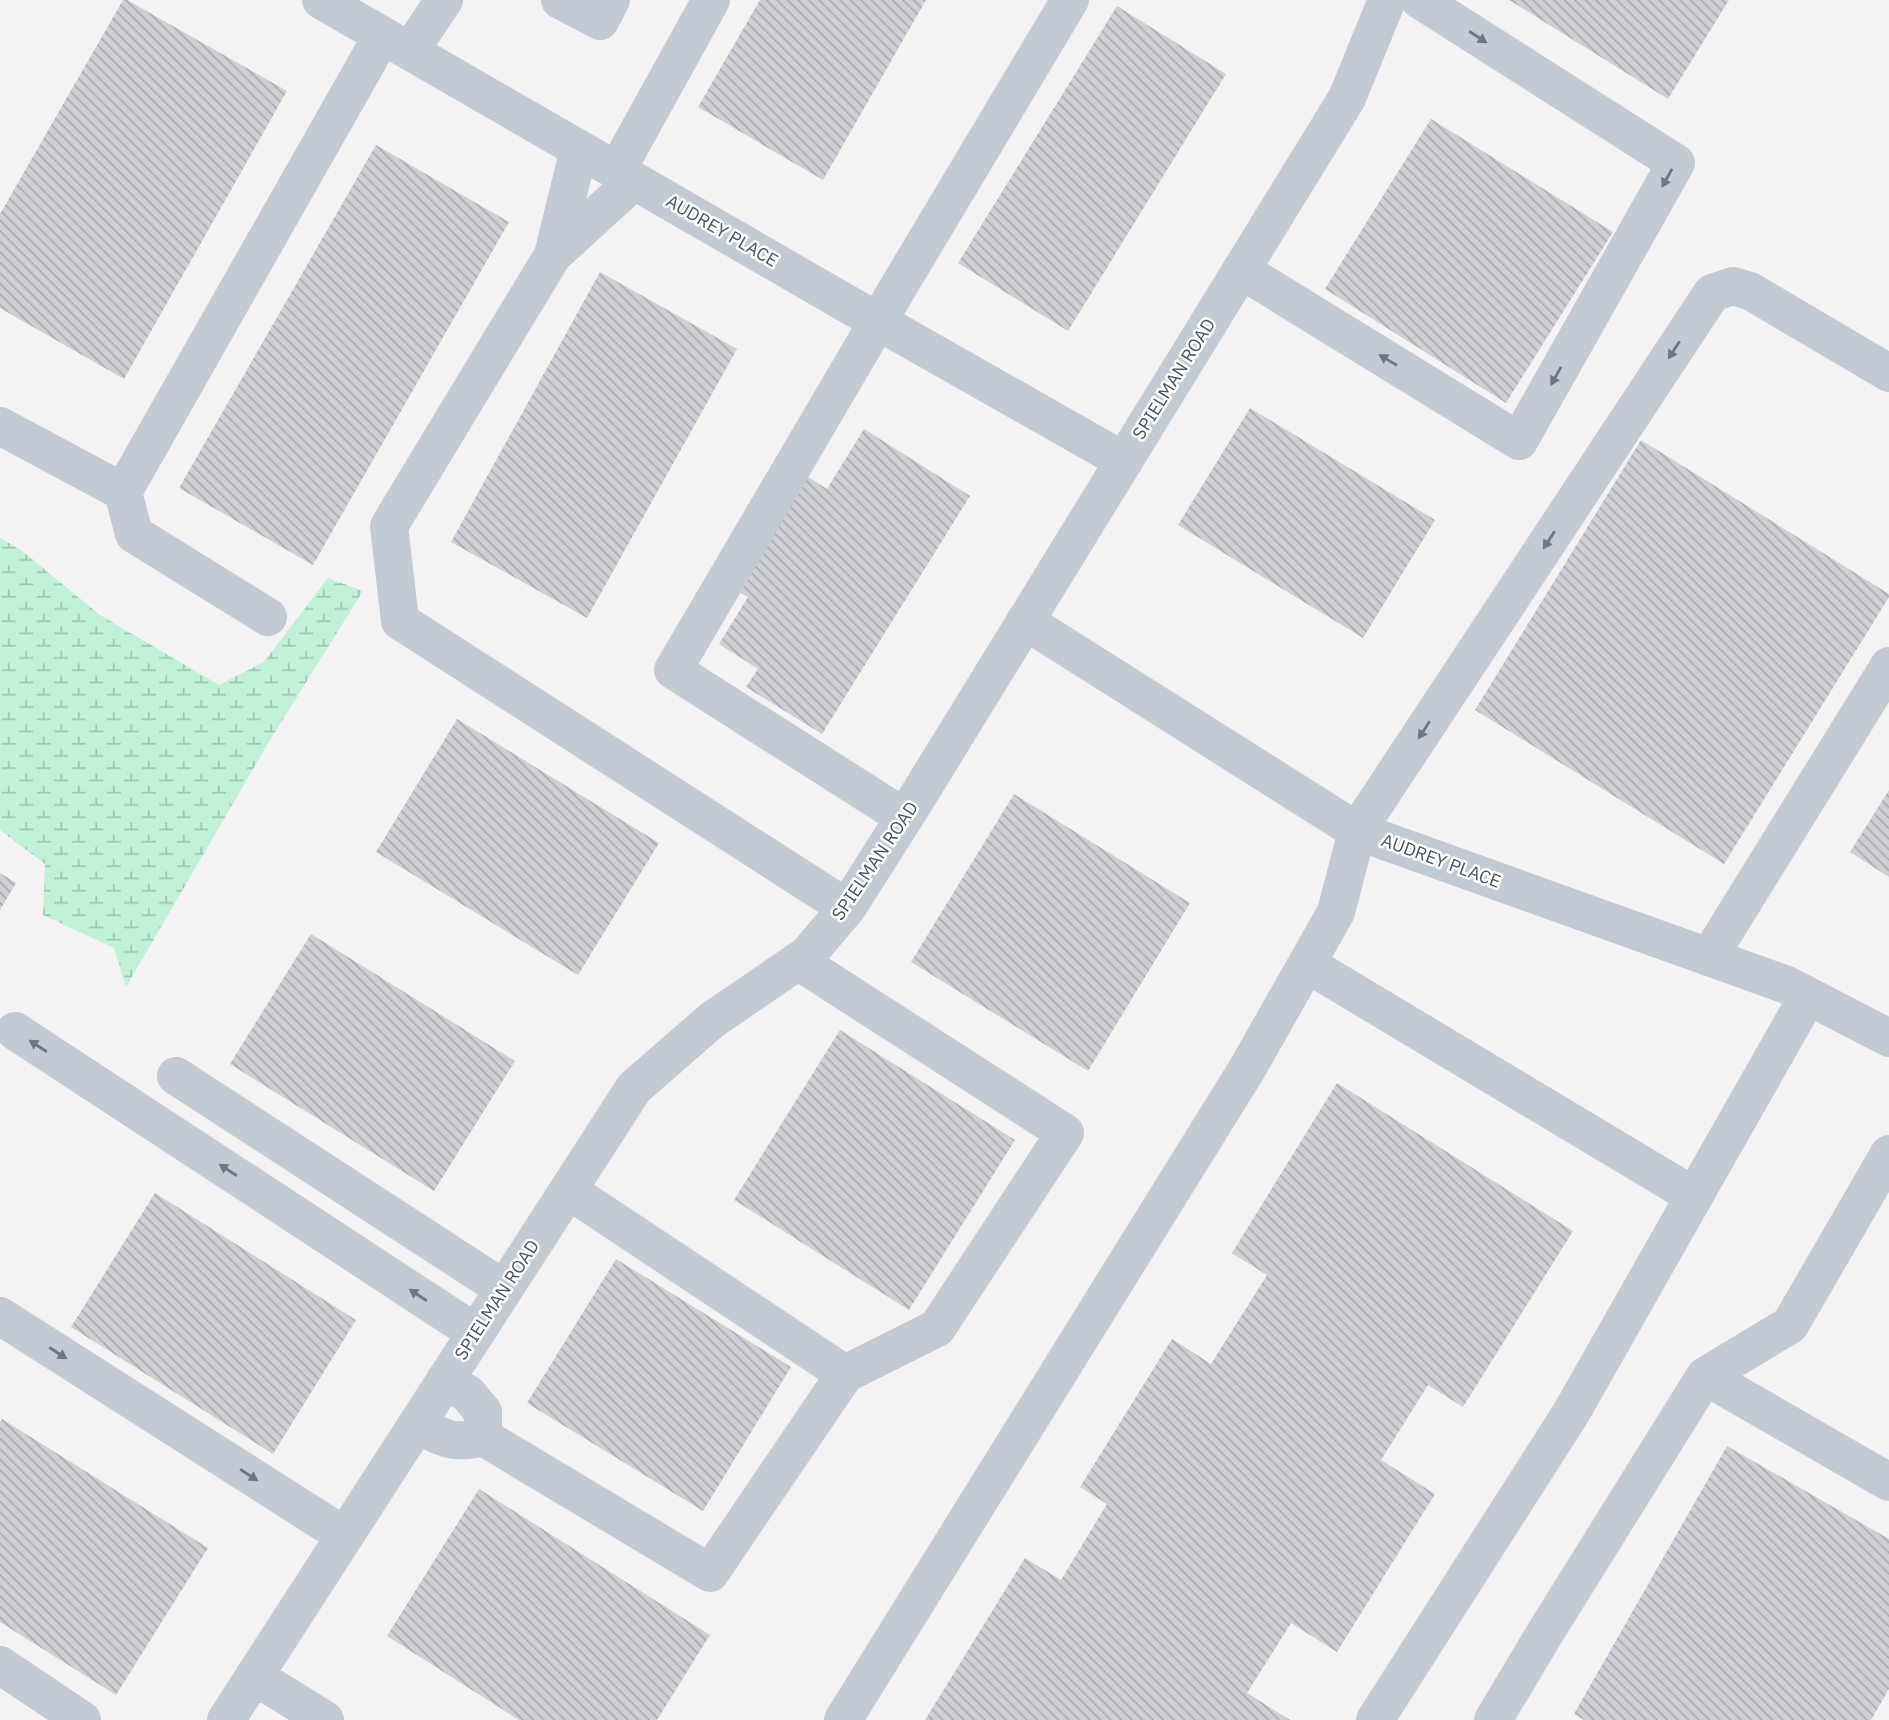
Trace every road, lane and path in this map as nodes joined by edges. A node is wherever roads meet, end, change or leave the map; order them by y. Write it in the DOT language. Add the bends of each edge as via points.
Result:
graph roads {
  1 [pos="321,0"];
  2 [pos="444,0"];
  3 [pos="560,0"];
  4 [pos="611,0"];
  5 [pos="711,0"];
  6 [pos="1070,0"];
  7 [pos="1387,0"];
  8 [pos="1420,0"];
  9 [pos="396,43"];
  10 [pos="579,149"];
  11 [pos="625,176"];
  12 [pos="553,255"];
  13 [pos="1241,270"];
  14 [pos="878,321"];
  15 [pos="1889,373"];
  16 [pos="0,426"];
  17 [pos="1124,461"];
  18 [pos="123,492"];
  19 [pos="268,617"];
  20 [pos="1026,621"];
  21 [pos="1889,666"];
  22 [pos="904,817"];
  23 [pos="1357,831"];
  24 [pos="847,908"];
  25 [pos="1709,957"];
  26 [pos="798,961"];
  27 [pos="1307,964"];
  28 [pos="1808,996"];
  29 [pos="15,1031"];
  30 [pos="1889,1038"];
  31 [pos="176,1076"];
  32 [pos="1889,1154"];
  33 [pos="568,1190"];
  34 [pos="1694,1196"];
  35 [pos="504,1289"];
  36 [pos="0,1316"];
  37 [pos="475,1333"];
  38 [pos="845,1374"];
  39 [pos="1705,1376"];
  40 [pos="445,1380"];
  41 [pos="417,1424"];
  42 [pos="482,1437"];
  43 [pos="1889,1482"];
  44 [pos="345,1536"];
  45 [pos="0,1665"];
  46 [pos="254,1676"];
  47 [pos="82,1720"];
  48 [pos="226,1720"];
  49 [pos="325,1720"];
  50 [pos="843,1720"];
  51 [pos="1375,1720"];
  52 [pos="1493,1720"];
  1 -- 9 [label="street, AUDREY PLACE"];
  2 -- 9 [label="street"];
  3 -- 4 [label="street" via="600,21"];
  5 -- 11 [label="street"];
  6 -- 14 [label="street"];
  7 -- 13 [label="street, SPIELMAN ROAD" via="1347,98"];
  8 -- 13 [label="street, one-way" via="1676,163 1519,440"];
  9 -- 10 [label="street, AUDREY PLACE"];
  9 -- 18 [label="street"];
  10 -- 11 [label="street, AUDREY PLACE"];
  10 -- 12 [label="street"];
  11 -- 12 [label="street"];
  11 -- 14 [label="street, AUDREY PLACE"];
  12 -- 24 [label="street" via="389,526 400,621"];
  13 -- 17 [label="street, SPIELMAN ROAD"];
  14 -- 17 [label="street, AUDREY PLACE"];
  14 -- 22 [label="street" via="673,670"];
  15 -- 23 [label="street, one-way" via="1751,291 1733,286 1712,293"];
  16 -- 18 [label="street"];
  17 -- 20 [label="street, SPIELMAN ROAD"];
  18 -- 19 [label="street" via="134,534"];
  20 -- 22 [label="street, SPIELMAN ROAD"];
  20 -- 23 [label="street, AUDREY PLACE"];
  21 -- 25 [label="street"];
  22 -- 24 [label="street, SPIELMAN ROAD"];
  23 -- 25 [label="street, AUDREY PLACE"];
  23 -- 27 [label="street" via="1336,912"];
  24 -- 26 [label="street, SPIELMAN ROAD"];
  25 -- 28 [label="street, AUDREY PLACE"];
  26 -- 33 [label="street, SPIELMAN ROAD" via="712,1020 634,1088"];
  26 -- 38 [label="street" via="1065,1133 937,1328"];
  27 -- 34 [label="street"];
  27 -- 50 [label="street" via="1247,1069"];
  28 -- 30 [label="street, AUDREY PLACE"];
  28 -- 34 [label="street"];
  37 -- 29 [label="street, one-way"];
  31 -- 35 [label="street"];
  32 -- 39 [label="street" via="1790,1325"];
  33 -- 35 [label="street, SPIELMAN ROAD"];
  33 -- 38 [label="street"];
  34 -- 51 [label="street" via="1571,1413"];
  35 -- 37 [label="street, SPIELMAN ROAD"];
  36 -- 44 [label="street, one-way"];
  37 -- 40 [label="street, SPIELMAN ROAD"];
  38 -- 42 [label="street" via="710,1573"];
  39 -- 43 [label="street"];
  39 -- 52 [label="street"];
  40 -- 41 [label="street, SPIELMAN ROAD"];
  40 -- 42 [label="street" via="468,1394 483,1412"];
  41 -- 42 [label="street" via="445,1439"];
  41 -- 44 [label="street, SPIELMAN ROAD"];
  44 -- 46 [label="street, SPIELMAN ROAD"];
  45 -- 47 [label="street"];
  46 -- 48 [label="street, SPIELMAN ROAD"];
  46 -- 49 [label="street"];
}
